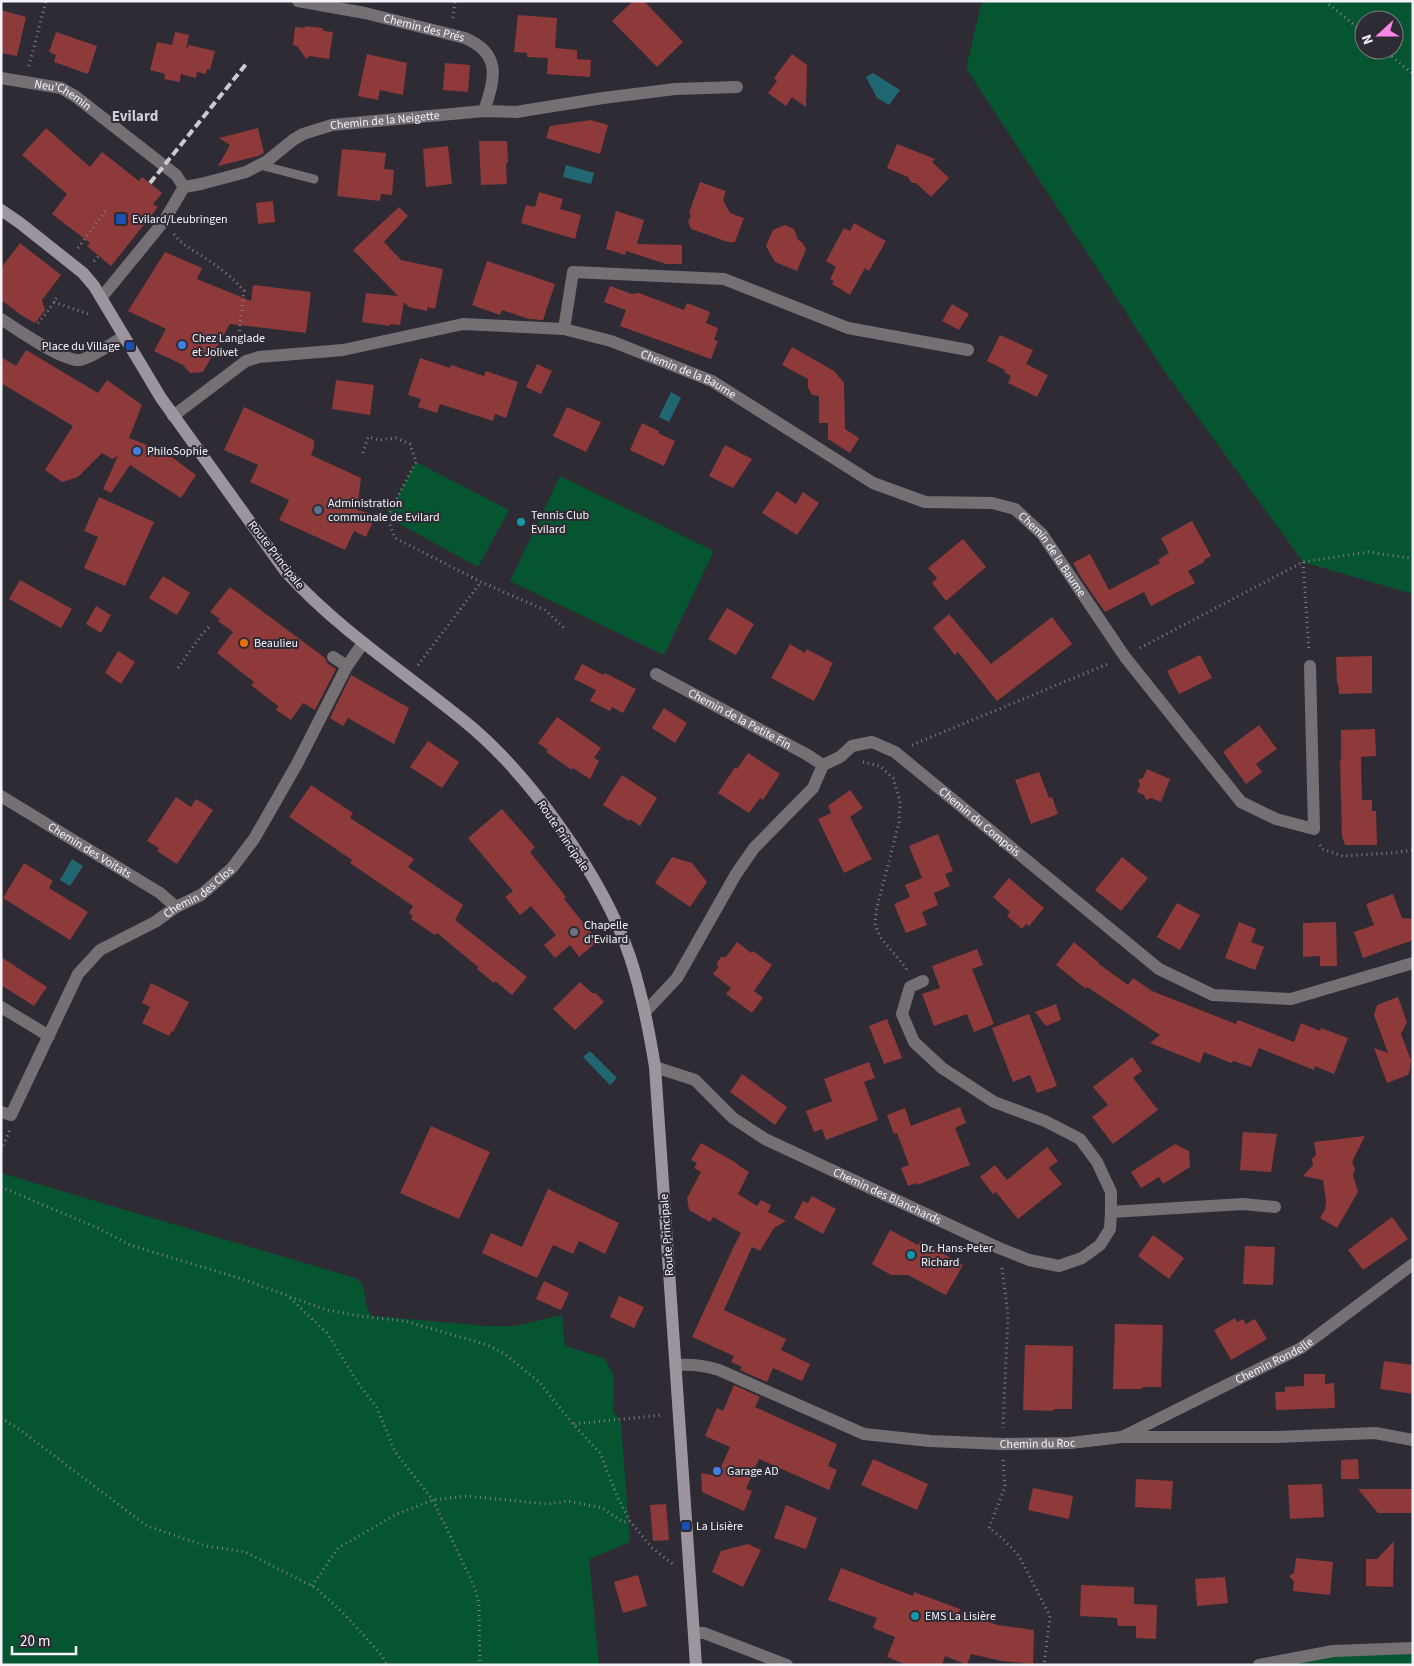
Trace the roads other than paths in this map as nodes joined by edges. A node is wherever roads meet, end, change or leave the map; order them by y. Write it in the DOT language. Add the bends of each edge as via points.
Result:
graph roads {
  1 [pos="298,1"];
  2 [pos="1,78"];
  3 [pos="737,87"];
  4 [pos="484,111"];
  5 [pos="260,165"];
  6 [pos="314,179"];
  7 [pos="184,187"];
  8 [pos="1,210"];
  9 [pos="101,298"];
  10 [pos="1,319"];
  11 [pos="564,328"];
  12 [pos="124,336"];
  13 [pos="968,350"];
  14 [pos="173,416"];
  15 [pos="363,643"];
  16 [pos="333,657"];
  17 [pos="347,666"];
  18 [pos="1310,666"];
  19 [pos="656,674"];
  20 [pos="823,765"];
  21 [pos="1,796"];
  22 [pos="176,907"];
  23 [pos="1413,964"];
  24 [pos="923,981"];
  25 [pos="1,1007"];
  26 [pos="646,1011"];
  27 [pos="49,1036"];
  28 [pos="655,1067"];
  29 [pos="6,1114"];
  30 [pos="1275,1207"];
  31 [pos="1111,1212"];
  32 [pos="1413,1264"];
  33 [pos="676,1365"];
  34 [pos="1122,1437"];
  35 [pos="1413,1440"];
  36 [pos="694,1633"];
  37 [pos="1413,1648"];
  38 [pos="696,1665"];
  39 [pos="787,1665"];
  40 [pos="1260,1665"];
  1 -- 4 [label="street, Chemin des Prés" via="365,13 475,42 488,53 494,70"];
  2 -- 7 [label="street, Neu'Chemin" via="61,88 75,96 176,175"];
  3 -- 4 [label="street, Chemin de la Neigette" via="666,90 516,112"];
  4 -- 5 [label="street, Chemin de la Neigette" via="324,127 292,140"];
  5 -- 6 [label="lane"];
  5 -- 7 [label="street, Chemin de la Neigette" via="246,172"];
  7 -- 9 [label="street" via="164,221"];
  8 -- 9 [label="street, Route Principale" via="83,273"];
  9 -- 12 [label="street, Route Principale"];
  10 -- 12 [label="street" via="59,354 76,360 88,357"];
  11 -- 13 [label="street" via="573,272 724,279 848,328"];
  11 -- 14 [label="street, Chemin de la Baume" via="464,324 343,350 259,357 246,361"];
  11 -- 18 [label="street, Chemin de la Baume" via="611,340 712,381 873,484 925,502 992,503 1015,509 1042,534 1125,656 1241,802 1276,820 1314,829"];
  12 -- 14 [label="street, Route Principale"];
  14 -- 15 [label="street, Route Principale" via="286,572"];
  15 -- 17 [label="street, Chemin des Clos"];
  15 -- 26 [label="street, Route Principale" via="464,721 514,769 544,806 603,897 629,954"];
  16 -- 17 [label="street"];
  17 -- 22 [label="street, Chemin des Clos" via="254,840 232,868 201,895"];
  19 -- 20 [label="street, Chemin de la Petite Fin"];
  20 -- 23 [label="street, Chemin du Compois" via="840,757 852,746 872,742 896,752 1158,969 1213,995 1291,999"];
  20 -- 26 [label="street" via="813,788 754,848 677,978"];
  21 -- 22 [label="street, Chemin des Voitats" via="160,893"];
  22 -- 27 [label="street, Chemin des Clos" via="155,922 100,950 78,974"];
  24 -- 31 [label="street, Chemin des Blanchards" via="910,987 902,1014 914,1042 942,1068 994,1102 1045,1121 1080,1139 1097,1162 1110,1192"];
  25 -- 27 [label="street"];
  26 -- 28 [label="street, Route Principale"];
  27 -- 29 [label="street, Chemin des Clos"];
  28 -- 31 [label="street, Chemin des Blanchards" via="695,1080 733,1118 765,1139 1029,1260 1059,1266 1082,1258 1100,1245 1110,1229"];
  28 -- 33 [label="street, Route Principale"];
  30 -- 31 [label="street" via="1243,1204"];
  32 -- 34 [label="street, Chemin Rondelle" via="1302,1348"];
  33 -- 34 [label="street, Chemin du Roc" via="692,1364 719,1370 864,1434 1002,1444 1070,1443"];
  33 -- 36 [label="street, Route Principale"];
  34 -- 35 [label="street, Chemin du Roc" via="1376,1433"];
  36 -- 38 [label="street, Route Principale"];
  36 -- 39 [label="street" via="704,1633"];
  37 -- 40 [label="street" via="1333,1651"];
}
